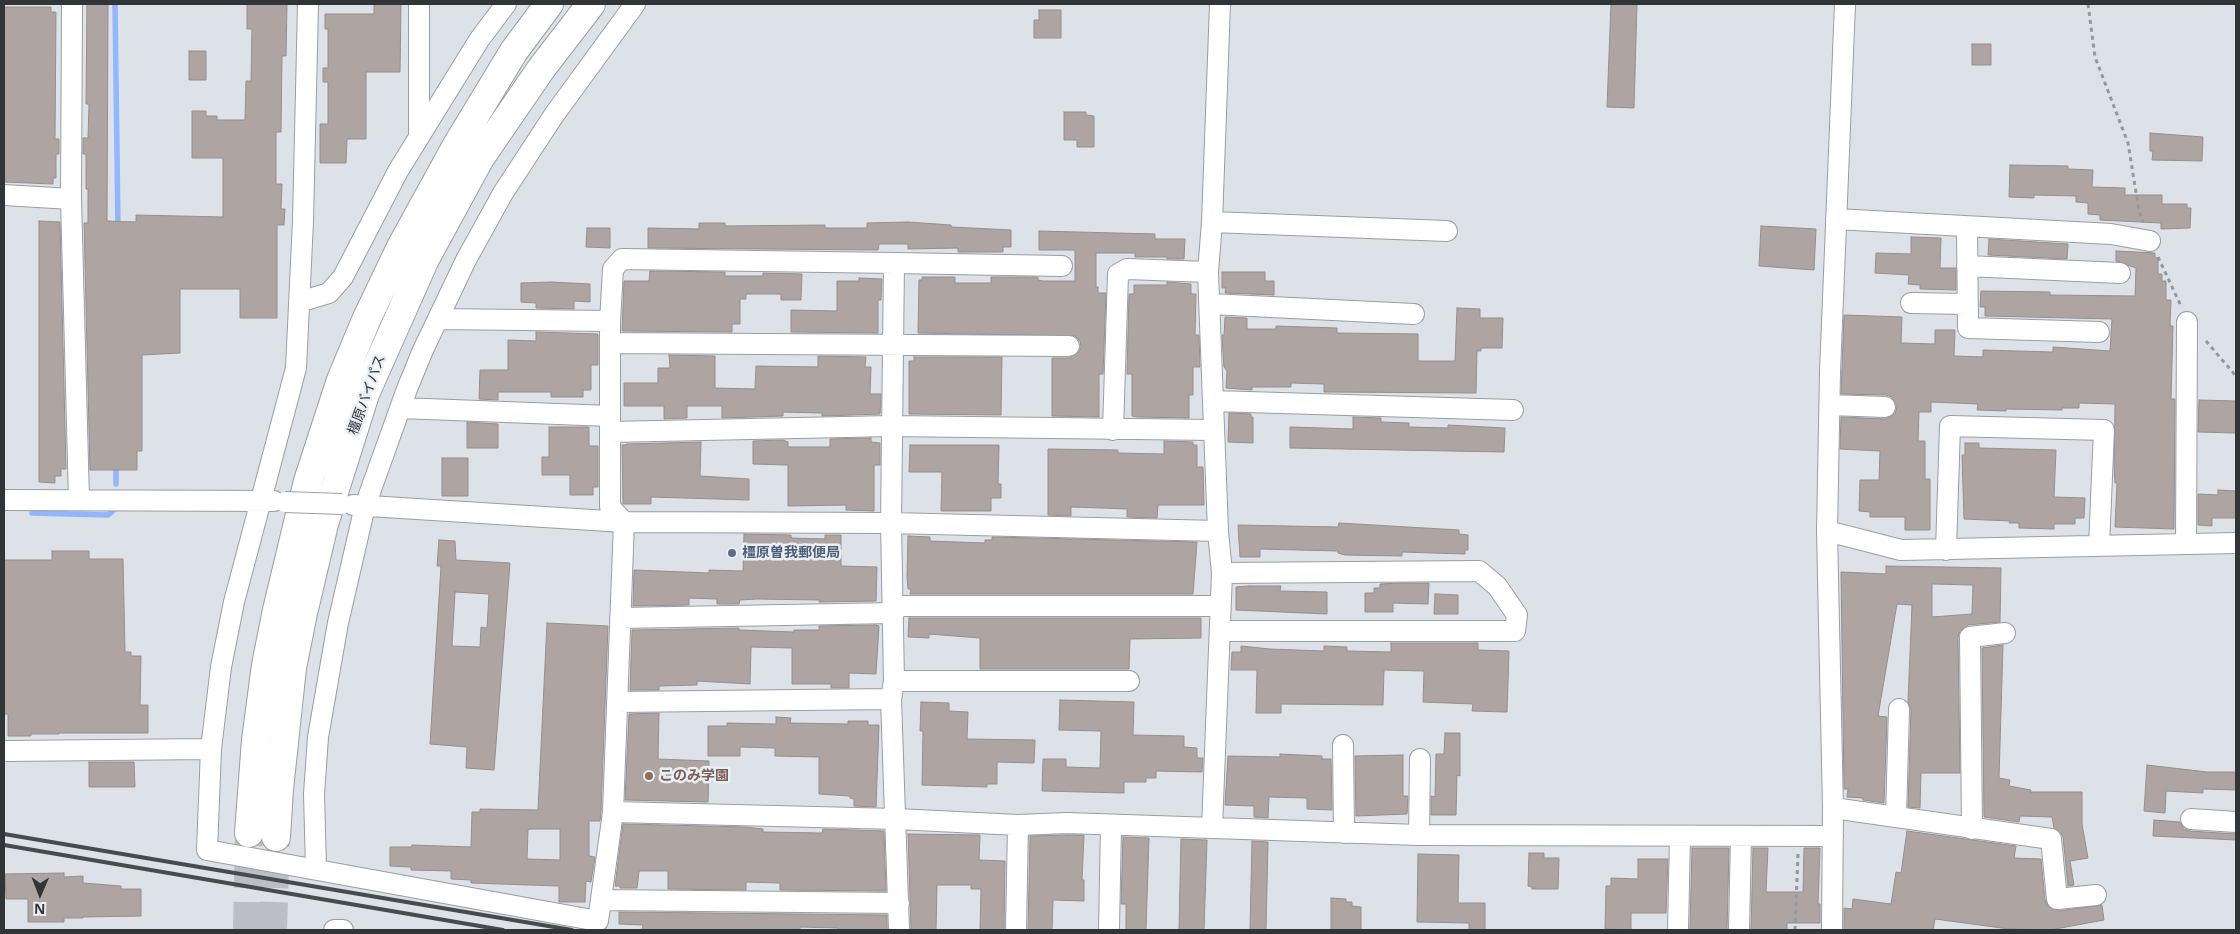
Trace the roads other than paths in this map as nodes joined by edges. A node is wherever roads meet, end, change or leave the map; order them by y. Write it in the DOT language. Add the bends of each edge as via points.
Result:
graph roads {
  1 [pos="72,4"];
  2 [pos="308,4"];
  3 [pos="420,4"];
  4 [pos="506,4"];
  5 [pos="549,4"];
  6 [pos="591,4"];
  7 [pos="635,4"];
  8 [pos="1220,4"];
  9 [pos="1846,4"];
  10 [pos="419,135"];
  11 [pos="4,195"];
  12 [pos="71,199"];
  13 [pos="1836,219"];
  14 [pos="1212,222"];
  15 [pos="1967,227"];
  16 [pos="1446,232"];
  17 [pos="2150,241"];
  18 [pos="894,264"];
  19 [pos="1062,266"];
  20 [pos="1967,266"];
  21 [pos="1208,272"];
  22 [pos="2120,273"];
  23 [pos="298,302"];
  24 [pos="1911,303"];
  25 [pos="1210,304"];
  26 [pos="1968,304"];
  27 [pos="1414,314"];
  28 [pos="438,319"];
  29 [pos="610,321"];
  30 [pos="2187,322"];
  31 [pos="2099,332"];
  32 [pos="611,343"];
  33 [pos="892,343"];
  34 [pos="1068,346"];
  35 [pos="1214,401"];
  36 [pos="1831,406"];
  37 [pos="1885,407"];
  38 [pos="400,408"];
  39 [pos="1513,410"];
  40 [pos="610,424"];
  41 [pos="891,426"];
  42 [pos="1113,430"];
  43 [pos="1214,430"];
  44 [pos="4,500"];
  45 [pos="79,500"];
  46 [pos="261,500"];
  47 [pos="365,506"];
  48 [pos="624,522"];
  49 [pos="891,523"];
  50 [pos="1218,531"];
  51 [pos="1827,531"];
  52 [pos="2236,543"];
  53 [pos="2186,544"];
  54 [pos="2099,546"];
  55 [pos="1946,550"];
  56 [pos="1222,573"];
  57 [pos="1220,606"];
  58 [pos="893,609"];
  59 [pos="620,618"];
  60 [pos="1220,631"];
  61 [pos="2005,633"];
  62 [pos="1129,680"];
  63 [pos="893,690"];
  64 [pos="617,702"];
  65 [pos="1899,709"];
  66 [pos="1343,745"];
  67 [pos="211,749"];
  68 [pos="4,751"];
  69 [pos="1420,759"];
  70 [pos="1833,808"];
  71 [pos="613,812"];
  72 [pos="1896,817"];
  73 [pos="897,819"];
  74 [pos="2191,819"];
  75 [pos="2236,822"];
  76 [pos="1018,825"];
  77 [pos="1111,825"];
  78 [pos="1212,828"];
  79 [pos="1972,829"];
  80 [pos="249,833"];
  81 [pos="1344,833"];
  82 [pos="1419,835"];
  83 [pos="1680,836"];
  84 [pos="1741,836"];
  85 [pos="1833,836"];
  86 [pos="276,837"];
  87 [pos="316,869"];
  88 [pos="2096,895"];
  89 [pos="601,900"];
  90 [pos="899,902"];
  91 [pos="334,930"];
  92 [pos="343,930"];
  93 [pos="900,930"];
  94 [pos="1016,930"];
  95 [pos="1109,930"];
  96 [pos="1678,930"];
  97 [pos="1739,930"];
  98 [pos="1832,930"];
  1 -- 12 [label="street"];
  2 -- 23 [label="street"];
  3 -- 10 [label="street"];
  4 -- 10 [label="street" via="479,40"];
  5 -- 80 [label="highway, 橿原バイパス" via="514,51 447,162 401,247 341,380 308,480 277,610 256,740"];
  6 -- 86 [label="highway, 橿原バイパス" via="541,69 480,158 425,259 365,394 324,524 303,613 292,668"];
  7 -- 28 [label="street" via="554,115 504,193 466,260"];
  8 -- 14 [label="street"];
  9 -- 13 [label="street"];
  10 -- 23 [label="street" via="343,277 329,292"];
  11 -- 12 [label="street"];
  12 -- 45 [label="street"];
  13 -- 15 [label="street"];
  13 -- 36 [label="street"];
  14 -- 16 [label="street"];
  14 -- 21 [label="street"];
  15 -- 17 [label="street" via="2111,234"];
  15 -- 20 [label="street"];
  18 -- 19 [label="street"];
  18 -- 29 [label="street" via="622,259 612,269"];
  18 -- 33 [label="street"];
  20 -- 22 [label="street"];
  20 -- 26 [label="street"];
  21 -- 25 [label="street"];
  21 -- 42 [label="street" via="1126,269 1118,274"];
  23 -- 46 [label="street" via="296,368"];
  24 -- 26 [label="street"];
  25 -- 27 [label="street"];
  25 -- 35 [label="street"];
  26 -- 31 [label="street" via="1968,328"];
  28 -- 29 [label="street"];
  28 -- 38 [label="street"];
  29 -- 32 [label="street"];
  30 -- 53 [label="street"];
  32 -- 33 [label="street"];
  32 -- 40 [label="street"];
  33 -- 34 [label="street"];
  33 -- 41 [label="street"];
  35 -- 39 [label="street"];
  35 -- 43 [label="street"];
  36 -- 37 [label="street"];
  36 -- 51 [label="street"];
  38 -- 40 [label="street"];
  38 -- 47 [label="street"];
  40 -- 41 [label="street"];
  40 -- 48 [label="street" via="610,507"];
  41 -- 42 [label="street"];
  41 -- 49 [label="street"];
  42 -- 43 [label="street"];
  43 -- 50 [label="street"];
  44 -- 45 [label="street"];
  45 -- 46 [label="street"];
  46 -- 47 [label="street, bridge"];
  46 -- 67 [label="street" via="234,602"];
  47 -- 48 [label="street"];
  47 -- 87 [label="street" via="338,623 318,737 314,794"];
  48 -- 49 [label="street"];
  48 -- 59 [label="street"];
  49 -- 50 [label="street"];
  49 -- 58 [label="street"];
  50 -- 56 [label="street"];
  51 -- 55 [label="street" via="1901,550"];
  51 -- 70 [label="street"];
  52 -- 53 [label="street"];
  53 -- 54 [label="street"];
  54 -- 55 [label="street"];
  54 -- 55 [label="street" via="2104,430 1950,426"];
  56 -- 57 [label="street"];
  56 -- 60 [label="street" via="1479,571 1497,586 1517,614 1515,631"];
  57 -- 58 [label="street"];
  57 -- 60 [label="street"];
  58 -- 59 [label="street"];
  58 -- 63 [label="street"];
  59 -- 64 [label="street"];
  60 -- 78 [label="street"];
  61 -- 79 [label="street" via="1970,637"];
  62 -- 63 [label="street"];
  63 -- 64 [label="street"];
  63 -- 73 [label="street"];
  64 -- 71 [label="street"];
  65 -- 72 [label="street"];
  66 -- 81 [label="street"];
  67 -- 68 [label="street"];
  67 -- 87 [label="street" via="207,850"];
  69 -- 82 [label="street"];
  70 -- 72 [label="street"];
  70 -- 85 [label="street"];
  71 -- 73 [label="street"];
  71 -- 89 [label="street"];
  72 -- 79 [label="street"];
  73 -- 76 [label="street"];
  73 -- 90 [label="street"];
  74 -- 75 [label="street"];
  76 -- 77 [label="street"];
  76 -- 94 [label="street"];
  77 -- 78 [label="street"];
  77 -- 95 [label="street"];
  78 -- 81 [label="street"];
  79 -- 88 [label="street" via="2051,839 2057,899"];
  81 -- 82 [label="street"];
  82 -- 83 [label="street"];
  83 -- 84 [label="street"];
  83 -- 96 [label="street"];
  84 -- 85 [label="street"];
  84 -- 97 [label="street"];
  85 -- 98 [label="street"];
  87 -- 89 [label="street" via="598,921"];
  89 -- 90 [label="street"];
  90 -- 93 [label="street"];
  91 -- 92 [label="street"];
}
